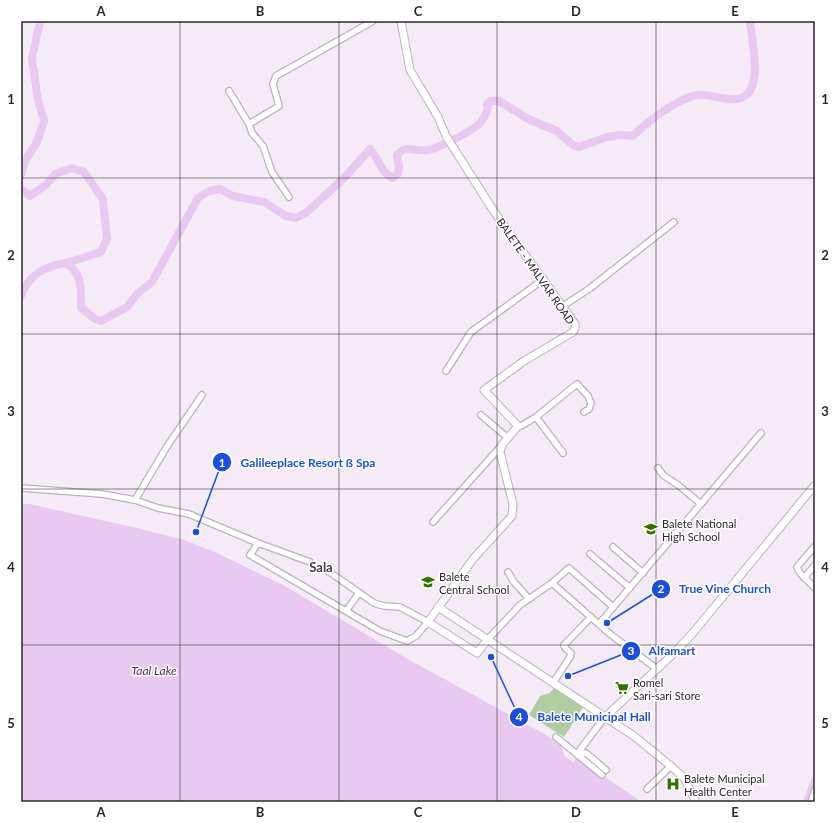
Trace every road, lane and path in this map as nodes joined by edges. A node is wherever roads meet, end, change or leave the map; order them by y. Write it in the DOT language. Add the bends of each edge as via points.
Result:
graph roads {
  1 [pos="373,21"];
  2 [pos="401,21"];
  3 [pos="229,91"];
  4 [pos="249,124"];
  5 [pos="289,197"];
  6 [pos="674,222"];
  7 [pos="544,279"];
  8 [pos="564,306"];
  9 [pos="446,371"];
  10 [pos="202,395"];
  11 [pos="584,412"];
  12 [pos="482,415"];
  13 [pos="536,417"];
  14 [pos="518,426"];
  15 [pos="761,433"];
  16 [pos="508,438"];
  17 [pos="502,446"];
  18 [pos="563,453"];
  19 [pos="658,468"];
  20 [pos="815,485"];
  21 [pos="21,488"];
  22 [pos="135,500"];
  23 [pos="701,504"];
  24 [pos="433,522"];
  25 [pos="258,543"];
  26 [pos="815,546"];
  27 [pos="614,547"];
  28 [pos="590,554"];
  29 [pos="310,562"];
  30 [pos="815,565"];
  31 [pos="328,571"];
  32 [pos="508,572"];
  33 [pos="643,573"];
  34 [pos="804,578"];
  35 [pos="552,583"];
  36 [pos="630,588"];
  37 [pos="815,588"];
  38 [pos="359,593"];
  39 [pos="530,599"];
  40 [pos="438,607"];
  41 [pos="613,607"];
  42 [pos="346,611"];
  43 [pos="591,617"];
  44 [pos="428,622"];
  45 [pos="599,624"];
  46 [pos="488,639"];
  47 [pos="657,669"];
  48 [pos="553,683"];
  49 [pos="604,718"];
  50 [pos="556,737"];
  51 [pos="576,753"];
  52 [pos="671,766"];
  53 [pos="604,773"];
  54 [pos="647,789"];
  55 [pos="815,790"];
  56 [pos="696,802"];
  57 [pos="811,802"];
  1 -- 4 [label="street" via="276,76 273,84 279,106"];
  2 -- 7 [label="main road, BALETE - MALVAR ROAD" via="410,70 438,117 446,136 493,210"];
  3 -- 4 [label="street"];
  4 -- 5 [label="street" via="252,133 263,146 272,172"];
  6 -- 8 [label="street"];
  7 -- 8 [label="main road, BALETE - MALVAR ROAD"];
  7 -- 9 [label="street" via="471,332"];
  8 -- 14 [label="main road, BALETE - MALVAR ROAD" via="575,324 573,332 524,361 484,390"];
  10 -- 22 [label="street"];
  11 -- 13 [label="street" via="589,409 591,403 577,384"];
  12 -- 16 [label="street"];
  13 -- 14 [label="street"];
  13 -- 18 [label="street"];
  14 -- 16 [label="main road"];
  15 -- 23 [label="street"];
  16 -- 17 [label="main road"];
  17 -- 24 [label="street"];
  17 -- 40 [label="main road" via="501,464 513,504 512,516 473,559"];
  19 -- 23 [label="street" via="663,475"];
  20 -- 47 [label="main road" via="692,634"];
  21 -- 22 [label="street" via="102,494"];
  22 -- 25 [label="street" via="189,514"];
  23 -- 33 [label="street"];
  25 -- 29 [label="street"];
  25 -- 42 [label="street" via="250,555"];
  26 -- 34 [label="street" via="797,568"];
  27 -- 33 [label="street"];
  28 -- 36 [label="street"];
  30 -- 34 [label="street"];
  31 -- 38 [label="street"];
  32 -- 39 [label="street" via="511,579"];
  33 -- 36 [label="street"];
  34 -- 37 [label="street"];
  35 -- 39 [label="street"];
  35 -- 41 [label="street" via="569,568"];
  35 -- 43 [label="street"];
  36 -- 41 [label="street"];
  38 -- 42 [label="street"];
  38 -- 44 [label="street" via="374,603 400,607"];
  39 -- 46 [label="street"];
  40 -- 44 [label="main road"];
  40 -- 46 [label="main road"];
  41 -- 45 [label="street"];
  42 -- 44 [label="street" via="380,631 407,641 416,636"];
  43 -- 45 [label="street"];
  43 -- 48 [label="street" via="564,645 570,657"];
  44 -- 46 [label="main road" via="477,653"];
  45 -- 47 [label="street"];
  46 -- 48 [label="main road"];
  47 -- 49 [label="main road"];
  48 -- 49 [label="main road"];
  49 -- 51 [label="street"];
  49 -- 52 [label="main road" via="634,736"];
  50 -- 51 [label="street"];
  51 -- 53 [label="street" via="586,754"];
  52 -- 54 [label="street"];
  52 -- 56 [label="main road" via="688,784"];
  55 -- 57 [label="street"];
}
